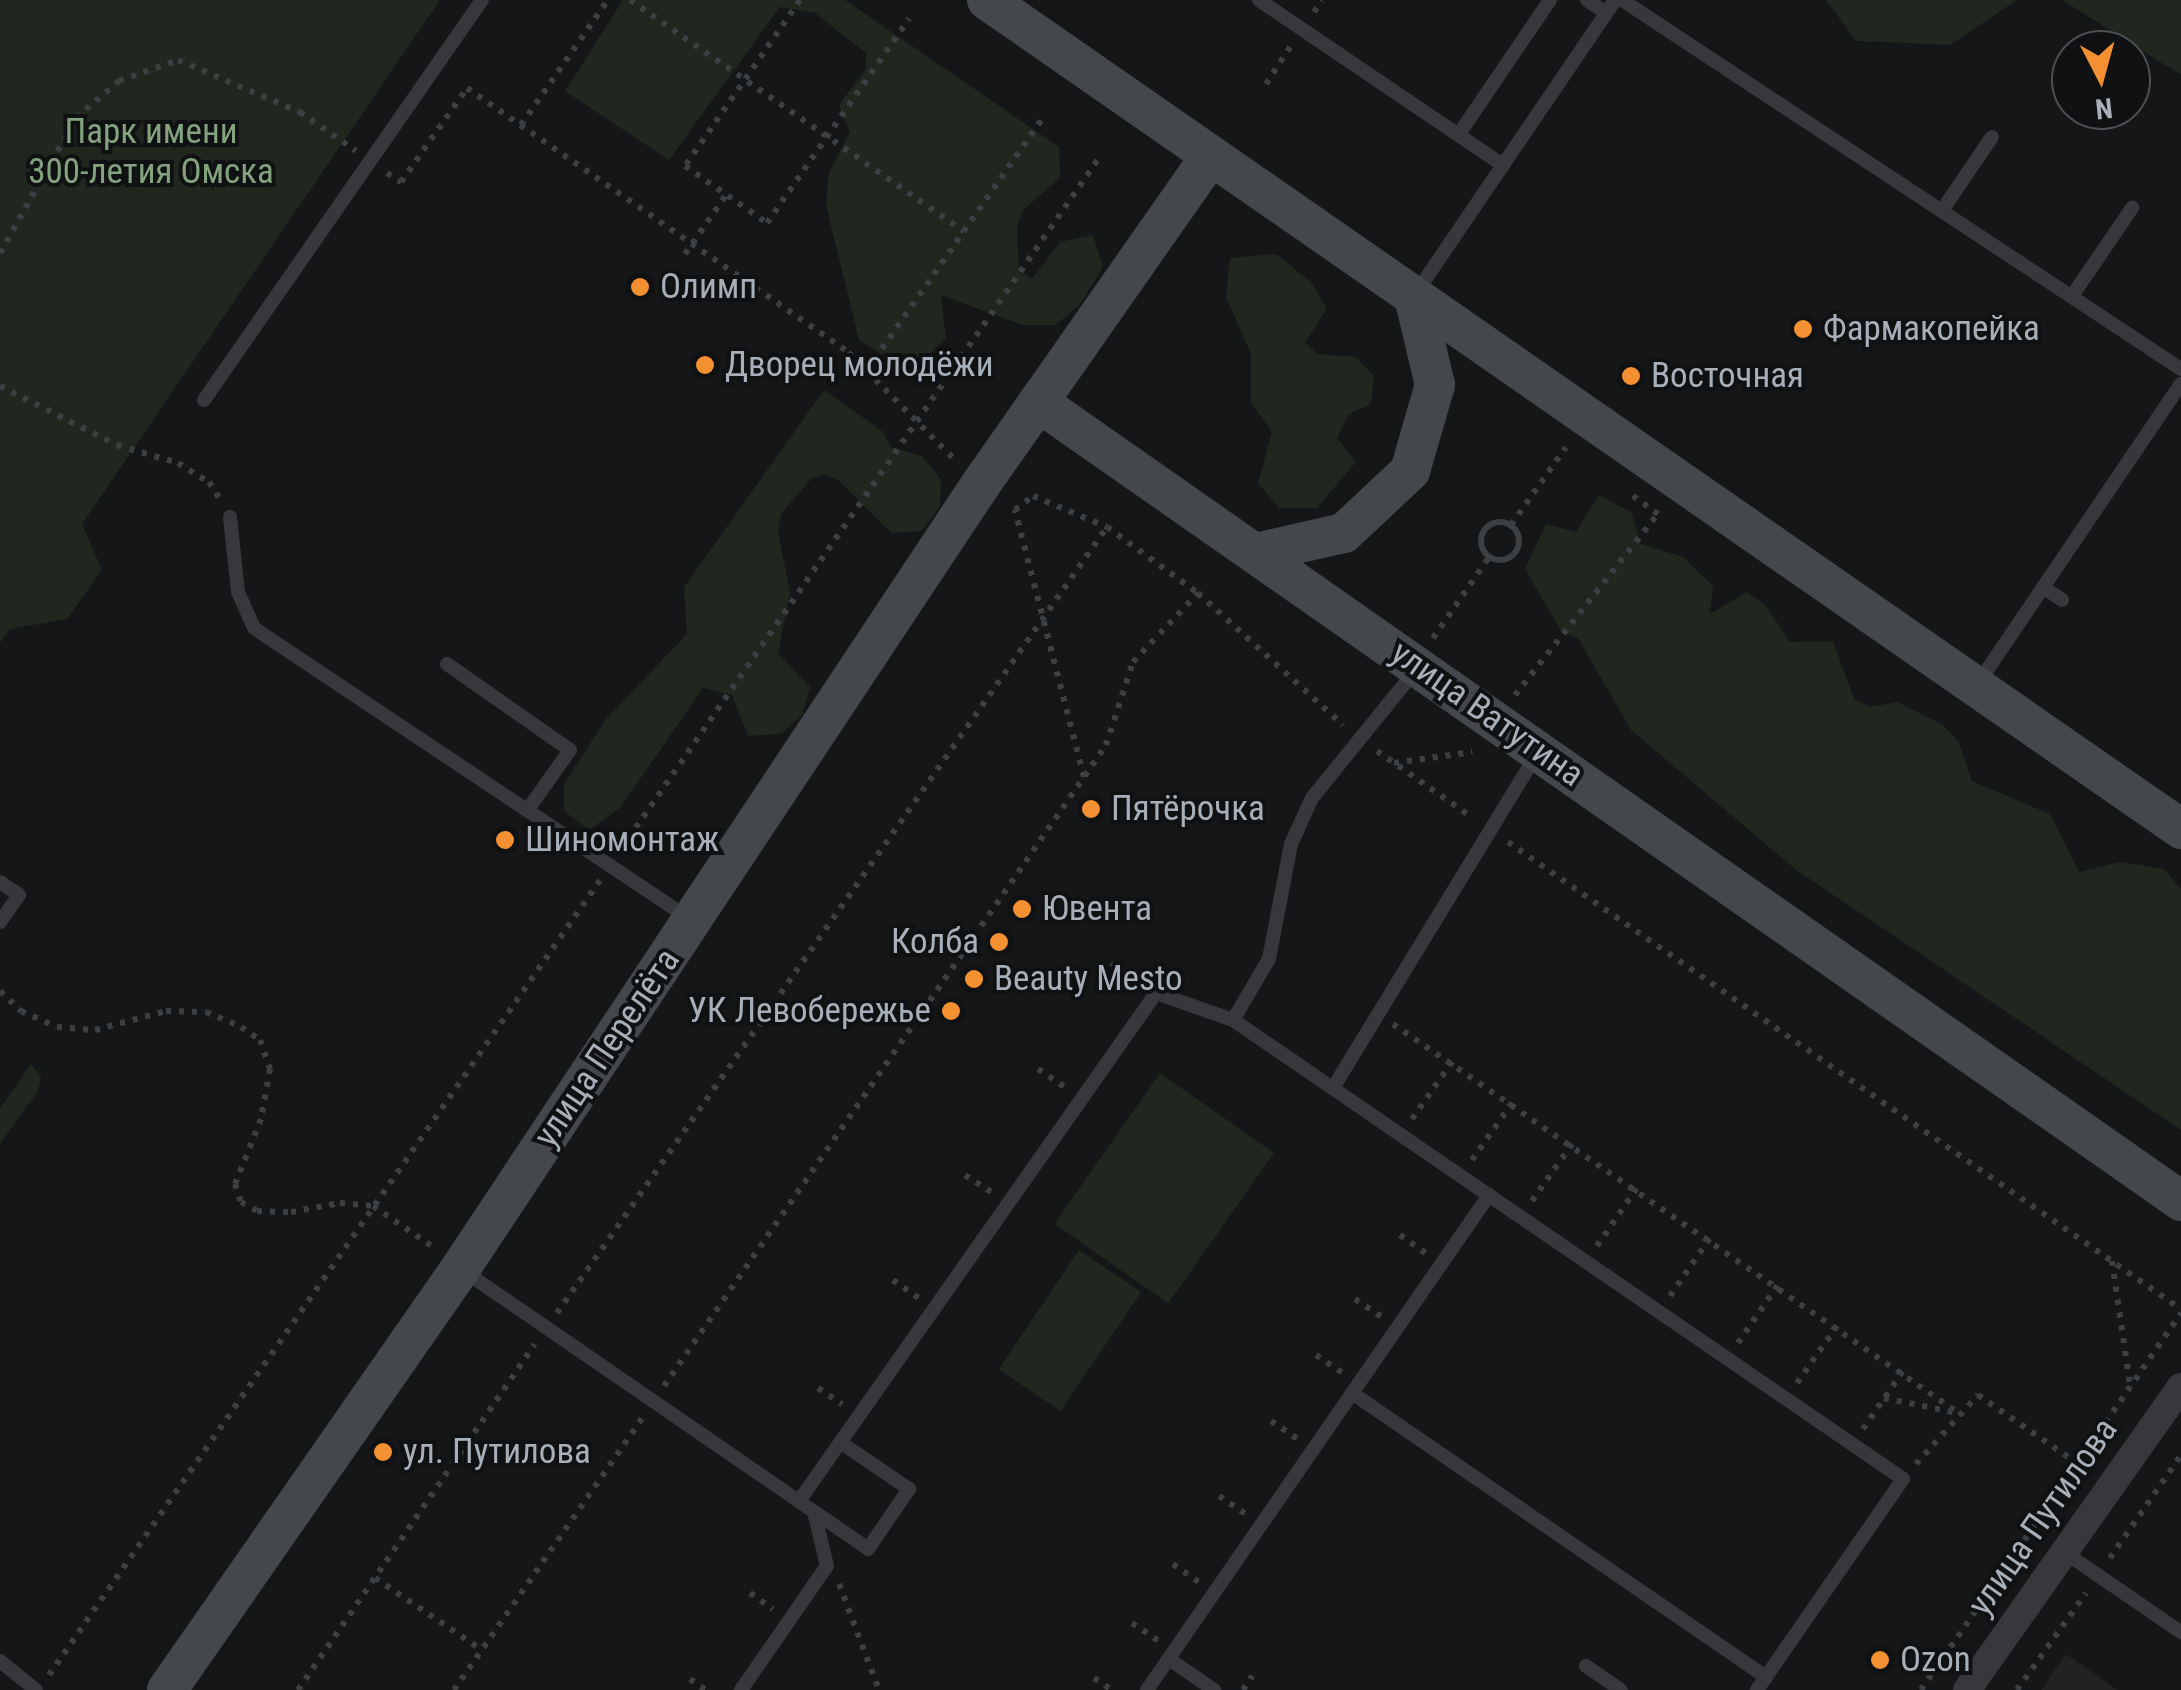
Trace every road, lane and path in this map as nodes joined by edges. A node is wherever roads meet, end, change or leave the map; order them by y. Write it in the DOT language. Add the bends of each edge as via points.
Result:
graph roads {
  1 [pos="482,0"];
  2 [pos="608,0"];
  3 [pos="630,0"];
  4 [pos="800,0"];
  5 [pos="987,0"];
  6 [pos="1259,0"];
  7 [pos="1550,0"];
  8 [pos="1587,0"];
  9 [pos="1614,4"];
  10 [pos="909,18"];
  11 [pos="745,80"];
  12 [pos="1044,115"];
  13 [pos="521,125"];
  14 [pos="1459,134"];
  15 [pos="827,136"];
  16 [pos="1992,137"];
  17 [pos="1101,155"];
  18 [pos="1211,156"];
  19 [pos="370,162"];
  20 [pos="1504,165"];
  21 [pos="726,194"];
  22 [pos="2132,208"];
  23 [pos="1943,209"];
  24 [pos="964,231"];
  25 [pos="692,244"];
  26 [pos="0,254"];
  27 [pos="685,254"];
  28 [pos="2072,296"];
  29 [pos="1414,298"];
  30 [pos="2181,369"];
  31 [pos="867,370"];
  32 [pos="2181,384"];
  33 [pos="0,386"];
  34 [pos="204,400"];
  35 [pos="1038,402"];
  36 [pos="920,418"];
  37 [pos="1564,446"];
  38 [pos="965,472"];
  39 [pos="1658,514"];
  40 [pos="230,517"];
  41 [pos="1511,526"];
  42 [pos="1107,528"];
  43 [pos="1256,553"];
  44 [pos="1489,557"];
  45 [pos="2043,587"];
  46 [pos="1198,592"];
  47 [pos="2062,600"];
  48 [pos="1043,618"];
  49 [pos="1430,660"];
  50 [pos="447,664"];
  51 [pos="1976,687"];
  52 [pos="1498,690"];
  53 [pos="1357,737"];
  54 [pos="1538,750"];
  55 [pos="1472,752"];
  56 [pos="1394,764"];
  57 [pos="1084,776"];
  58 [pos="529,808"];
  59 [pos="2181,829"];
  60 [pos="1490,830"];
  61 [pos="610,864"];
  62 [pos="0,882"];
  63 [pos="692,920"];
  64 [pos="0,922"];
  65 [pos="1111,962"];
  66 [pos="0,991"];
  67 [pos="1156,993"];
  68 [pos="1378,1014"];
  69 [pos="1234,1020"];
  70 [pos="1452,1061"];
  71 [pos="1038,1068"];
  72 [pos="1333,1088"];
  73 [pos="1081,1098"];
  74 [pos="1512,1102"];
  75 [pos="1401,1135"];
  76 [pos="1572,1143"];
  77 [pos="965,1174"];
  78 [pos="1461,1176"];
  79 [pos="1637,1188"];
  80 [pos="1489,1195"];
  81 [pos="2181,1201"];
  82 [pos="1008,1203"];
  83 [pos="374,1206"];
  84 [pos="1520,1217"];
  85 [pos="1710,1238"];
  86 [pos="2112,1261"];
  87 [pos="1586,1262"];
  88 [pos="460,1269"];
  89 [pos="1778,1285"];
  90 [pos="2181,1311"];
  91 [pos="1659,1312"];
  92 [pos="1837,1326"];
  93 [pos="546,1328"];
  94 [pos="1727,1359"];
  95 [pos="1903,1371"];
  96 [pos="2130,1386"];
  97 [pos="2181,1387"];
  98 [pos="1352,1393"];
  99 [pos="1884,1398"];
  100 [pos="1786,1399"];
  101 [pos="654,1401"];
  102 [pos="1960,1414"];
  103 [pos="840,1442"];
  104 [pos="1852,1445"];
  105 [pos="2077,1463"];
  106 [pos="1903,1480"];
  107 [pos="799,1501"];
  108 [pos="814,1512"];
  109 [pos="2064,1552"];
  110 [pos="826,1566"];
  111 [pos="375,1578"];
  112 [pos="2181,1632"];
  113 [pos="482,1650"];
  114 [pos="1169,1659"];
  115 [pos="0,1662"];
  116 [pos="1586,1666"];
  117 [pos="1252,1676"];
  118 [pos="1094,1678"];
  119 [pos="690,1679"];
  120 [pos="1762,1684"];
  121 [pos="37,1690"];
  122 [pos="167,1690"];
  123 [pos="298,1690"];
  124 [pos="454,1690"];
  125 [pos="706,1690"];
  126 [pos="741,1690"];
  127 [pos="879,1690"];
  128 [pos="1112,1690"];
  129 [pos="1148,1690"];
  130 [pos="1214,1690"];
  131 [pos="1243,1690"];
  132 [pos="1621,1690"];
  133 [pos="1921,1690"];
  134 [pos="1967,1690"];
  1 -- 19 [label="lane"];
  2 -- 13 [label="path"];
  3 -- 11 [label="path"];
  4 -- 11 [label="path"];
  5 -- 18 [label="main road"];
  6 -- 14 [label="lane"];
  7 -- 14 [label="lane"];
  8 -- 9 [label="lane"];
  9 -- 20 [label="lane"];
  9 -- 23 [label="lane"];
  10 -- 15 [label="path"];
  11 -- 15 [label="path"];
  11 -- 21 [label="path" via="685,166"];
  12 -- 24 [label="path"];
  13 -- 19 [label="path" via="467,88 401,182"];
  13 -- 25 [label="path"];
  14 -- 20 [label="lane"];
  15 -- 21 [label="path" via="767,223"];
  15 -- 24 [label="path"];
  16 -- 23 [label="lane"];
  17 -- 36 [label="path"];
  18 -- 29 [label="main road"];
  18 -- 35 [label="main road"];
  19 -- 26 [label="path" via="300,112 178,60 119,81 76,118"];
  19 -- 34 [label="lane"];
  20 -- 29 [label="lane"];
  21 -- 25 [label="path"];
  22 -- 28 [label="lane"];
  23 -- 28 [label="lane"];
  24 -- 31 [label="path"];
  25 -- 27 [label="path"];
  25 -- 31 [label="path"];
  28 -- 30 [label="lane"];
  29 -- 43 [label="main road" via="1435,385 1410,472 1344,533"];
  29 -- 51 [label="main road"];
  31 -- 36 [label="path"];
  32 -- 45 [label="lane"];
  33 -- 40 [label="path" via="116,445 178,463 209,482"];
  35 -- 43 [label="main road, улица Ватутина"];
  35 -- 63 [label="main road, улица Перелёта"];
  36 -- 38 [label="path"];
  36 -- 61 [label="path"];
  37 -- 41 [label="path"];
  39 -- 52 [label="path" via="1512,700"];
  40 -- 58 [label="lane" via="238,592 254,628"];
  41 -- 44 [label="path" via="1519,538 1516,552 1504,560"];
  41 -- 44 [label="path" via="1497,522 1484,530"];
  42 -- 46 [label="path"];
  42 -- 48 [label="path"];
  42 -- 48 [label="path" via="1033,496 1015,510"];
  43 -- 49 [label="main road, улица Ватутина"];
  44 -- 49 [label="path" via="1429,643"];
  45 -- 47 [label="lane"];
  45 -- 51 [label="lane"];
  46 -- 53 [label="path"];
  46 -- 57 [label="path" via="1132,662 1106,745"];
  48 -- 57 [label="path"];
  48 -- 93 [label="path"];
  49 -- 53 [label="lane"];
  49 -- 54 [label="main road, улица Ватутина"];
  50 -- 58 [label="lane" via="570,750"];
  51 -- 59 [label="main road"];
  53 -- 56 [label="path"];
  53 -- 69 [label="lane" via="1312,798 1291,844 1269,958"];
  54 -- 60 [label="lane"];
  54 -- 81 [label="main road, улица Ватутина"];
  55 -- 56 [label="path"];
  56 -- 60 [label="path"];
  57 -- 101 [label="path"];
  58 -- 61 [label="lane"];
  60 -- 68 [label="lane"];
  60 -- 86 [label="path"];
  61 -- 63 [label="lane"];
  61 -- 83 [label="path"];
  62 -- 64 [label="lane" via="19,895"];
  63 -- 88 [label="main road, улица Перелёта"];
  65 -- 67 [label="path"];
  66 -- 83 [label="path" via="21,1011 57,1026 95,1030 166,1011 206,1012 241,1026 260,1040 270,1069 235,1184 241,1202 274,1211"];
  67 -- 69 [label="lane"];
  67 -- 73 [label="lane"];
  68 -- 70 [label="path"];
  68 -- 72 [label="lane"];
  69 -- 72 [label="lane"];
  70 -- 74 [label="path"];
  70 -- 75 [label="path"];
  71 -- 73 [label="path"];
  72 -- 75 [label="lane"];
  73 -- 82 [label="lane"];
  74 -- 76 [label="path"];
  74 -- 78 [label="path"];
  75 -- 78 [label="lane"];
  76 -- 79 [label="path"];
  76 -- 84 [label="path"];
  77 -- 82 [label="path"];
  78 -- 80 [label="lane"];
  79 -- 85 [label="path"];
  79 -- 87 [label="path"];
  80 -- 84 [label="lane"];
  80 -- 98 [label="lane"];
  82 -- 103 [label="lane"];
  83 -- 88 [label="path"];
  83 -- 121 [label="path"];
  84 -- 87 [label="lane"];
  85 -- 89 [label="path"];
  85 -- 91 [label="path"];
  86 -- 90 [label="path"];
  86 -- 96 [label="path"];
  87 -- 91 [label="lane"];
  88 -- 93 [label="lane"];
  88 -- 122 [label="main road, улица Перелёта"];
  89 -- 92 [label="path"];
  89 -- 94 [label="path"];
  90 -- 96 [label="path"];
  91 -- 94 [label="lane"];
  92 -- 95 [label="path"];
  92 -- 100 [label="path"];
  93 -- 101 [label="lane"];
  93 -- 111 [label="path"];
  94 -- 100 [label="lane"];
  95 -- 99 [label="path"];
  95 -- 102 [label="path"];
  96 -- 105 [label="path"];
  97 -- 109 [label="street, улица Путилова"];
  98 -- 114 [label="lane"];
  98 -- 120 [label="lane"];
  99 -- 102 [label="path"];
  99 -- 104 [label="path"];
  100 -- 104 [label="lane"];
  101 -- 107 [label="lane"];
  101 -- 113 [label="path"];
  102 -- 105 [label="path" via="1978,1395"];
  102 -- 106 [label="path"];
  103 -- 107 [label="lane"];
  103 -- 108 [label="lane" via="909,1489 868,1549"];
  104 -- 106 [label="lane"];
  105 -- 133 [label="path"];
  106 -- 120 [label="lane"];
  107 -- 108 [label="lane"];
  108 -- 110 [label="lane"];
  109 -- 112 [label="lane"];
  109 -- 134 [label="street, улица Путилова"];
  110 -- 126 [label="lane"];
  110 -- 127 [label="path" via="844,1592"];
  111 -- 113 [label="path"];
  111 -- 123 [label="path"];
  113 -- 124 [label="path"];
  114 -- 129 [label="lane"];
  114 -- 130 [label="lane"];
  115 -- 121 [label="lane"];
  116 -- 132 [label="lane"];
  117 -- 131 [label="path"];
  118 -- 128 [label="path"];
  119 -- 125 [label="path"];
}
